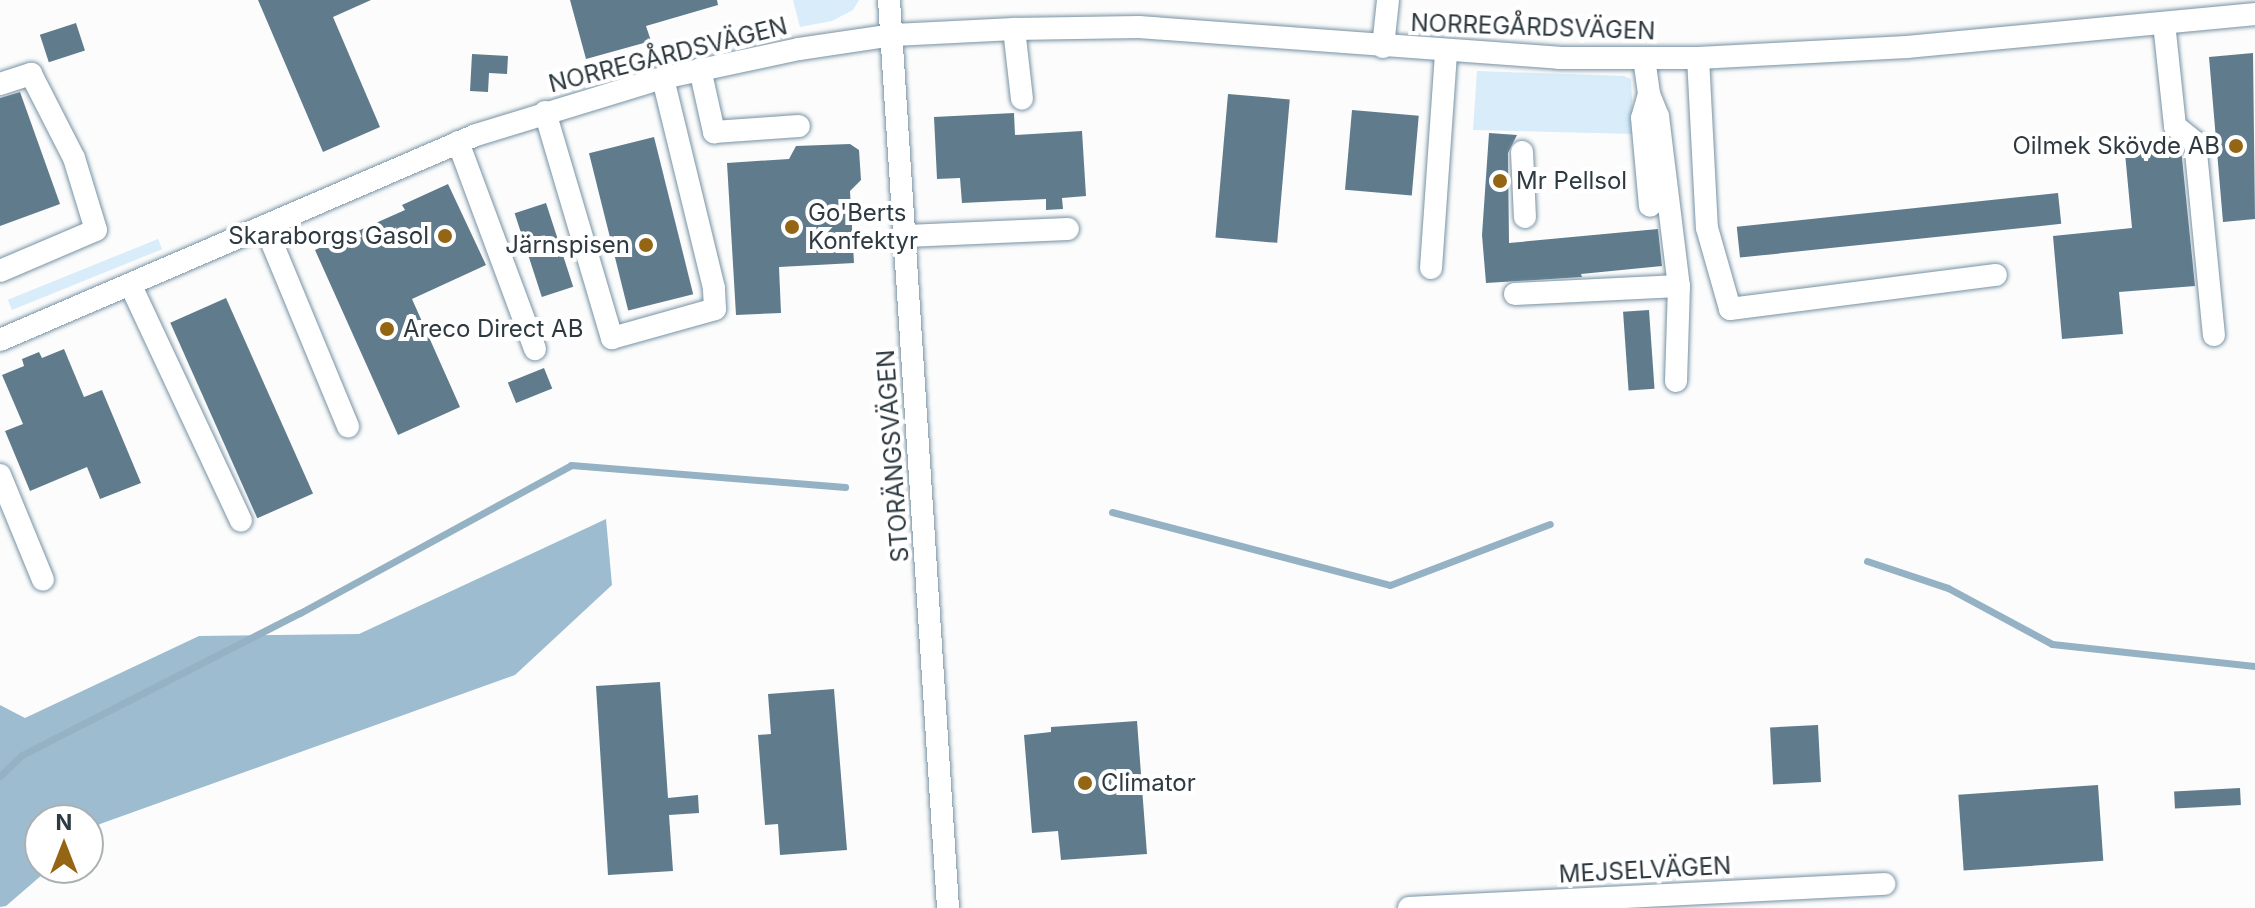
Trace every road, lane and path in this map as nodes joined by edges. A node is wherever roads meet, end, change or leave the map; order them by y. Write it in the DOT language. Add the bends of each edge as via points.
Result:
graph roads {
  1 [pos="889,0"];
  2 [pos="1388,0"];
  3 [pos="2255,14"];
  4 [pos="2164,23"];
  5 [pos="1014,29"];
  6 [pos="894,35"];
  7 [pos="1383,47"];
  8 [pos="1446,51"];
  9 [pos="1644,58"];
  10 [pos="1698,58"];
  11 [pos="700,69"];
  12 [pos="663,78"];
  13 [pos="0,84"];
  14 [pos="1649,94"];
  15 [pos="1022,99"];
  16 [pos="545,112"];
  17 [pos="799,126"];
  18 [pos="458,142"];
  19 [pos="1522,152"];
  20 [pos="1650,206"];
  21 [pos="1525,217"];
  22 [pos="265,226"];
  23 [pos="1068,229"];
  24 [pos="906,236"];
  25 [pos="1431,268"];
  26 [pos="0,271"];
  27 [pos="1996,275"];
  28 [pos="131,286"];
  29 [pos="1679,286"];
  30 [pos="1515,294"];
  31 [pos="2214,335"];
  32 [pos="0,340"];
  33 [pos="535,349"];
  34 [pos="1676,381"];
  35 [pos="348,426"];
  36 [pos="0,475"];
  37 [pos="241,521"];
  38 [pos="43,580"];
  39 [pos="1884,884"];
  40 [pos="948,908"];
  41 [pos="1409,908"];
  1 -- 6 [label="street, STORÄNGSVÄGEN"];
  2 -- 7 [label="street"];
  3 -- 4 [label="street, NORREGÅRDSVÄGEN"];
  4 -- 10 [label="street, NORREGÅRDSVÄGEN" via="1907,47"];
  4 -- 31 [label="street" via="2175,126 2195,142"];
  5 -- 6 [label="street, NORREGÅRDSVÄGEN"];
  5 -- 7 [label="street, NORREGÅRDSVÄGEN" via="1139,27"];
  5 -- 15 [label="street"];
  6 -- 11 [label="street, NORREGÅRDSVÄGEN"];
  6 -- 24 [label="street, STORÄNGSVÄGEN"];
  7 -- 8 [label="street, NORREGÅRDSVÄGEN"];
  8 -- 9 [label="street, NORREGÅRDSVÄGEN"];
  8 -- 25 [label="street"];
  9 -- 10 [label="street, NORREGÅRDSVÄGEN"];
  9 -- 14 [label="street"];
  10 -- 27 [label="street" via="1707,228 1730,309"];
  11 -- 12 [label="street, NORREGÅRDSVÄGEN"];
  11 -- 17 [label="street" via="714,132"];
  12 -- 16 [label="street, NORREGÅRDSVÄGEN"];
  12 -- 16 [label="street" via="715,309 612,338"];
  13 -- 26 [label="street" via="31,74 74,158 96,230"];
  14 -- 20 [label="street" via="1642,118"];
  14 -- 29 [label="street" via="1658,116"];
  16 -- 18 [label="street, NORREGÅRDSVÄGEN"];
  18 -- 22 [label="street, NORREGÅRDSVÄGEN"];
  18 -- 33 [label="street"];
  19 -- 21 [label="street"];
  22 -- 28 [label="street, NORREGÅRDSVÄGEN"];
  22 -- 35 [label="street"];
  23 -- 24 [label="street"];
  24 -- 40 [label="street, STORÄNGSVÄGEN"];
  28 -- 32 [label="street, NORREGÅRDSVÄGEN"];
  28 -- 37 [label="street"];
  29 -- 30 [label="street"];
  29 -- 34 [label="street"];
  36 -- 38 [label="street"];
  39 -- 41 [label="street, MEJSELVÄGEN"];
}
